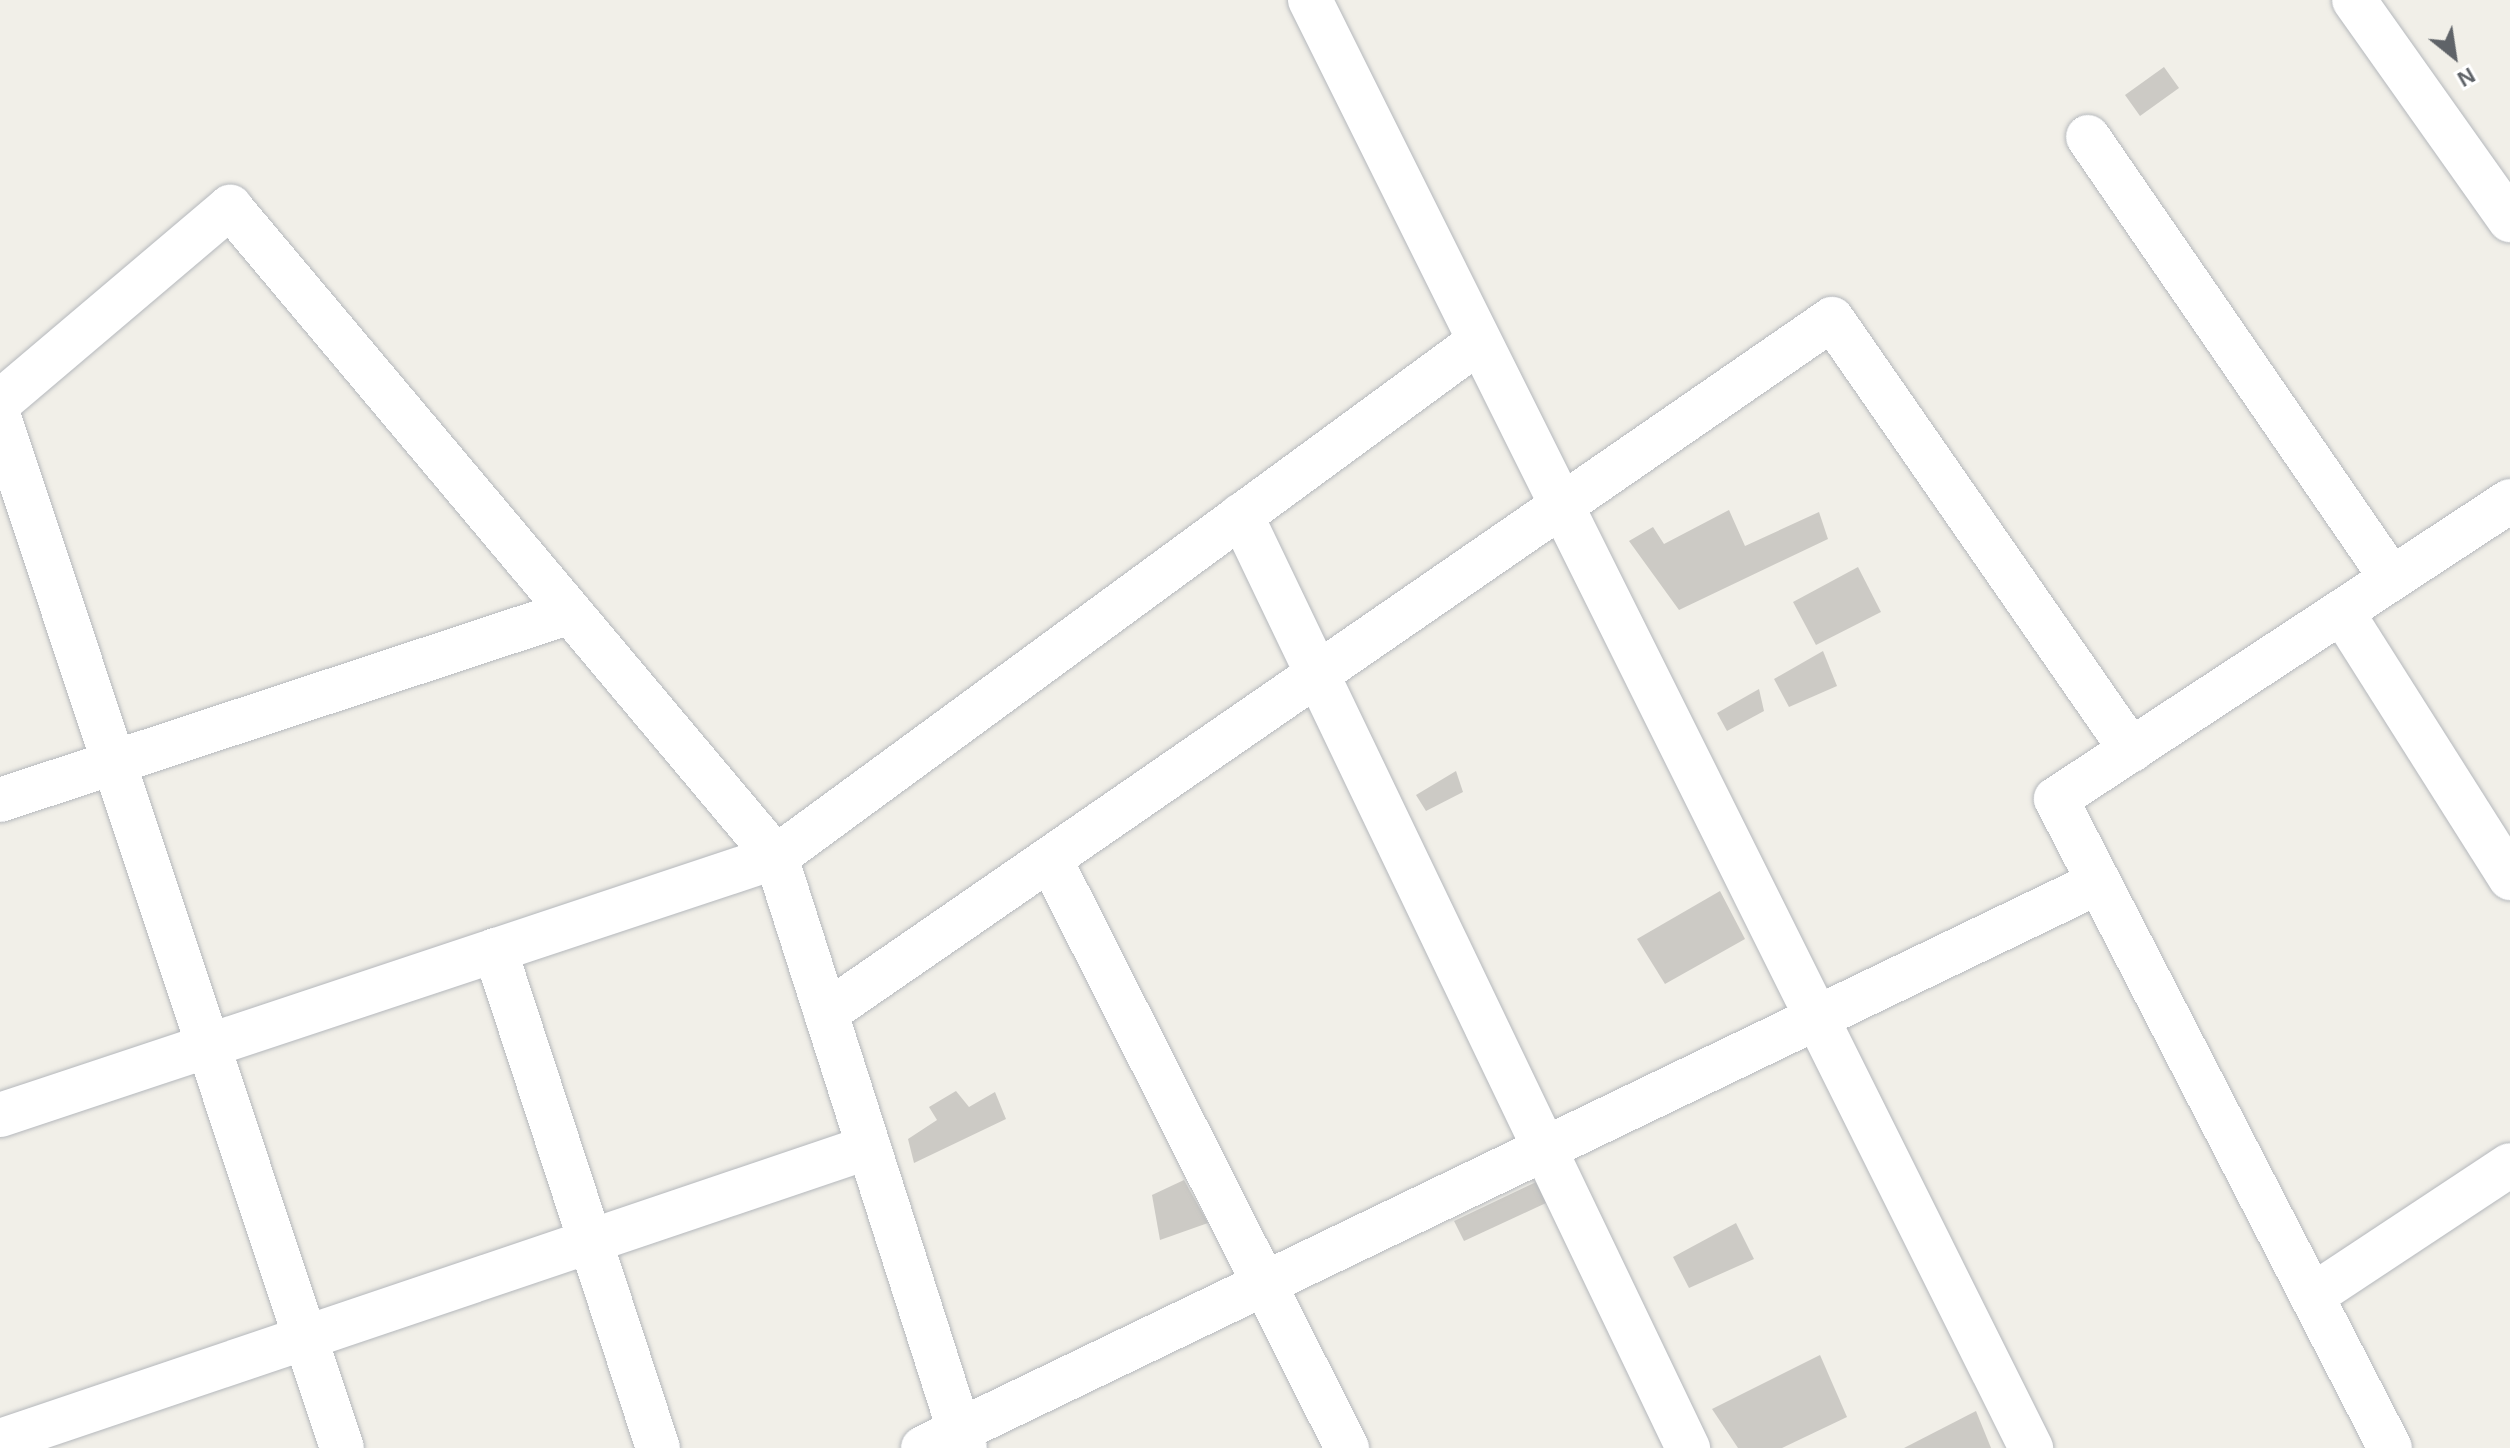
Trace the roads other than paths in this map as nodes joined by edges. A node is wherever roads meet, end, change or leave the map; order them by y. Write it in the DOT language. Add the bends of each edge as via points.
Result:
graph roads {
  1 [pos="1310,0"];
  2 [pos="2354,0"];
  3 [pos="2088,137"];
  4 [pos="2510,220"];
  5 [pos="1478,342"];
  6 [pos="0,402"];
  7 [pos="0,420"];
  8 [pos="2510,501"];
  9 [pos="1560,507"];
  10 [pos="1241,515"];
  11 [pos="2392,579"];
  12 [pos="570,612"];
  13 [pos="2342,612"];
  14 [pos="1318,674"];
  15 [pos="2131,750"];
  16 [pos="114,762"];
  17 [pos="0,800"];
  18 [pos="776,857"];
  19 [pos="1050,859"];
  20 [pos="2510,878"];
  21 [pos="2099,882"];
  22 [pos="495,950"];
  23 [pos="826,1013"];
  24 [pos="1817,1019"];
  25 [pos="208,1046"];
  26 [pos="0,1115"];
  27 [pos="869,1147"];
  28 [pos="1546,1151"];
  29 [pos="2510,1165"];
  30 [pos="590,1242"];
  31 [pos="1266,1287"];
  32 [pos="2312,1296"];
  33 [pos="305,1338"];
  34 [pos="0,1441"];
  35 [pos="949,1444"];
  36 [pos="342,1448"];
  37 [pos="658,1448"];
  38 [pos="1347,1448"];
  39 [pos="1688,1448"];
  40 [pos="2031,1448"];
  41 [pos="2390,1448"];
  1 -- 5 [label="street"];
  2 -- 4 [label="street"];
  3 -- 11 [label="street"];
  5 -- 9 [label="street"];
  5 -- 10 [label="street"];
  6 -- 12 [label="street" via="230,207"];
  7 -- 16 [label="street"];
  8 -- 11 [label="street"];
  9 -- 14 [label="street"];
  9 -- 15 [label="street" via="1832,319"];
  9 -- 24 [label="street"];
  10 -- 14 [label="street"];
  10 -- 18 [label="street"];
  11 -- 13 [label="street"];
  12 -- 16 [label="street"];
  12 -- 18 [label="street"];
  13 -- 15 [label="street"];
  13 -- 20 [label="street"];
  14 -- 19 [label="street"];
  14 -- 28 [label="street"];
  15 -- 21 [label="street" via="2056,799"];
  16 -- 17 [label="street"];
  16 -- 25 [label="street"];
  18 -- 22 [label="street"];
  18 -- 23 [label="street"];
  19 -- 23 [label="street"];
  19 -- 31 [label="street"];
  21 -- 24 [label="street"];
  21 -- 32 [label="street"];
  22 -- 25 [label="street"];
  22 -- 30 [label="street"];
  23 -- 27 [label="street"];
  24 -- 28 [label="street"];
  24 -- 40 [label="street"];
  25 -- 26 [label="street"];
  25 -- 33 [label="street"];
  27 -- 30 [label="street"];
  27 -- 35 [label="street"];
  28 -- 31 [label="street"];
  28 -- 39 [label="street"];
  29 -- 32 [label="street"];
  30 -- 33 [label="street"];
  30 -- 37 [label="street"];
  31 -- 35 [label="street"];
  31 -- 38 [label="street"];
  32 -- 41 [label="street"];
  33 -- 34 [label="street"];
  33 -- 36 [label="street"];
}
